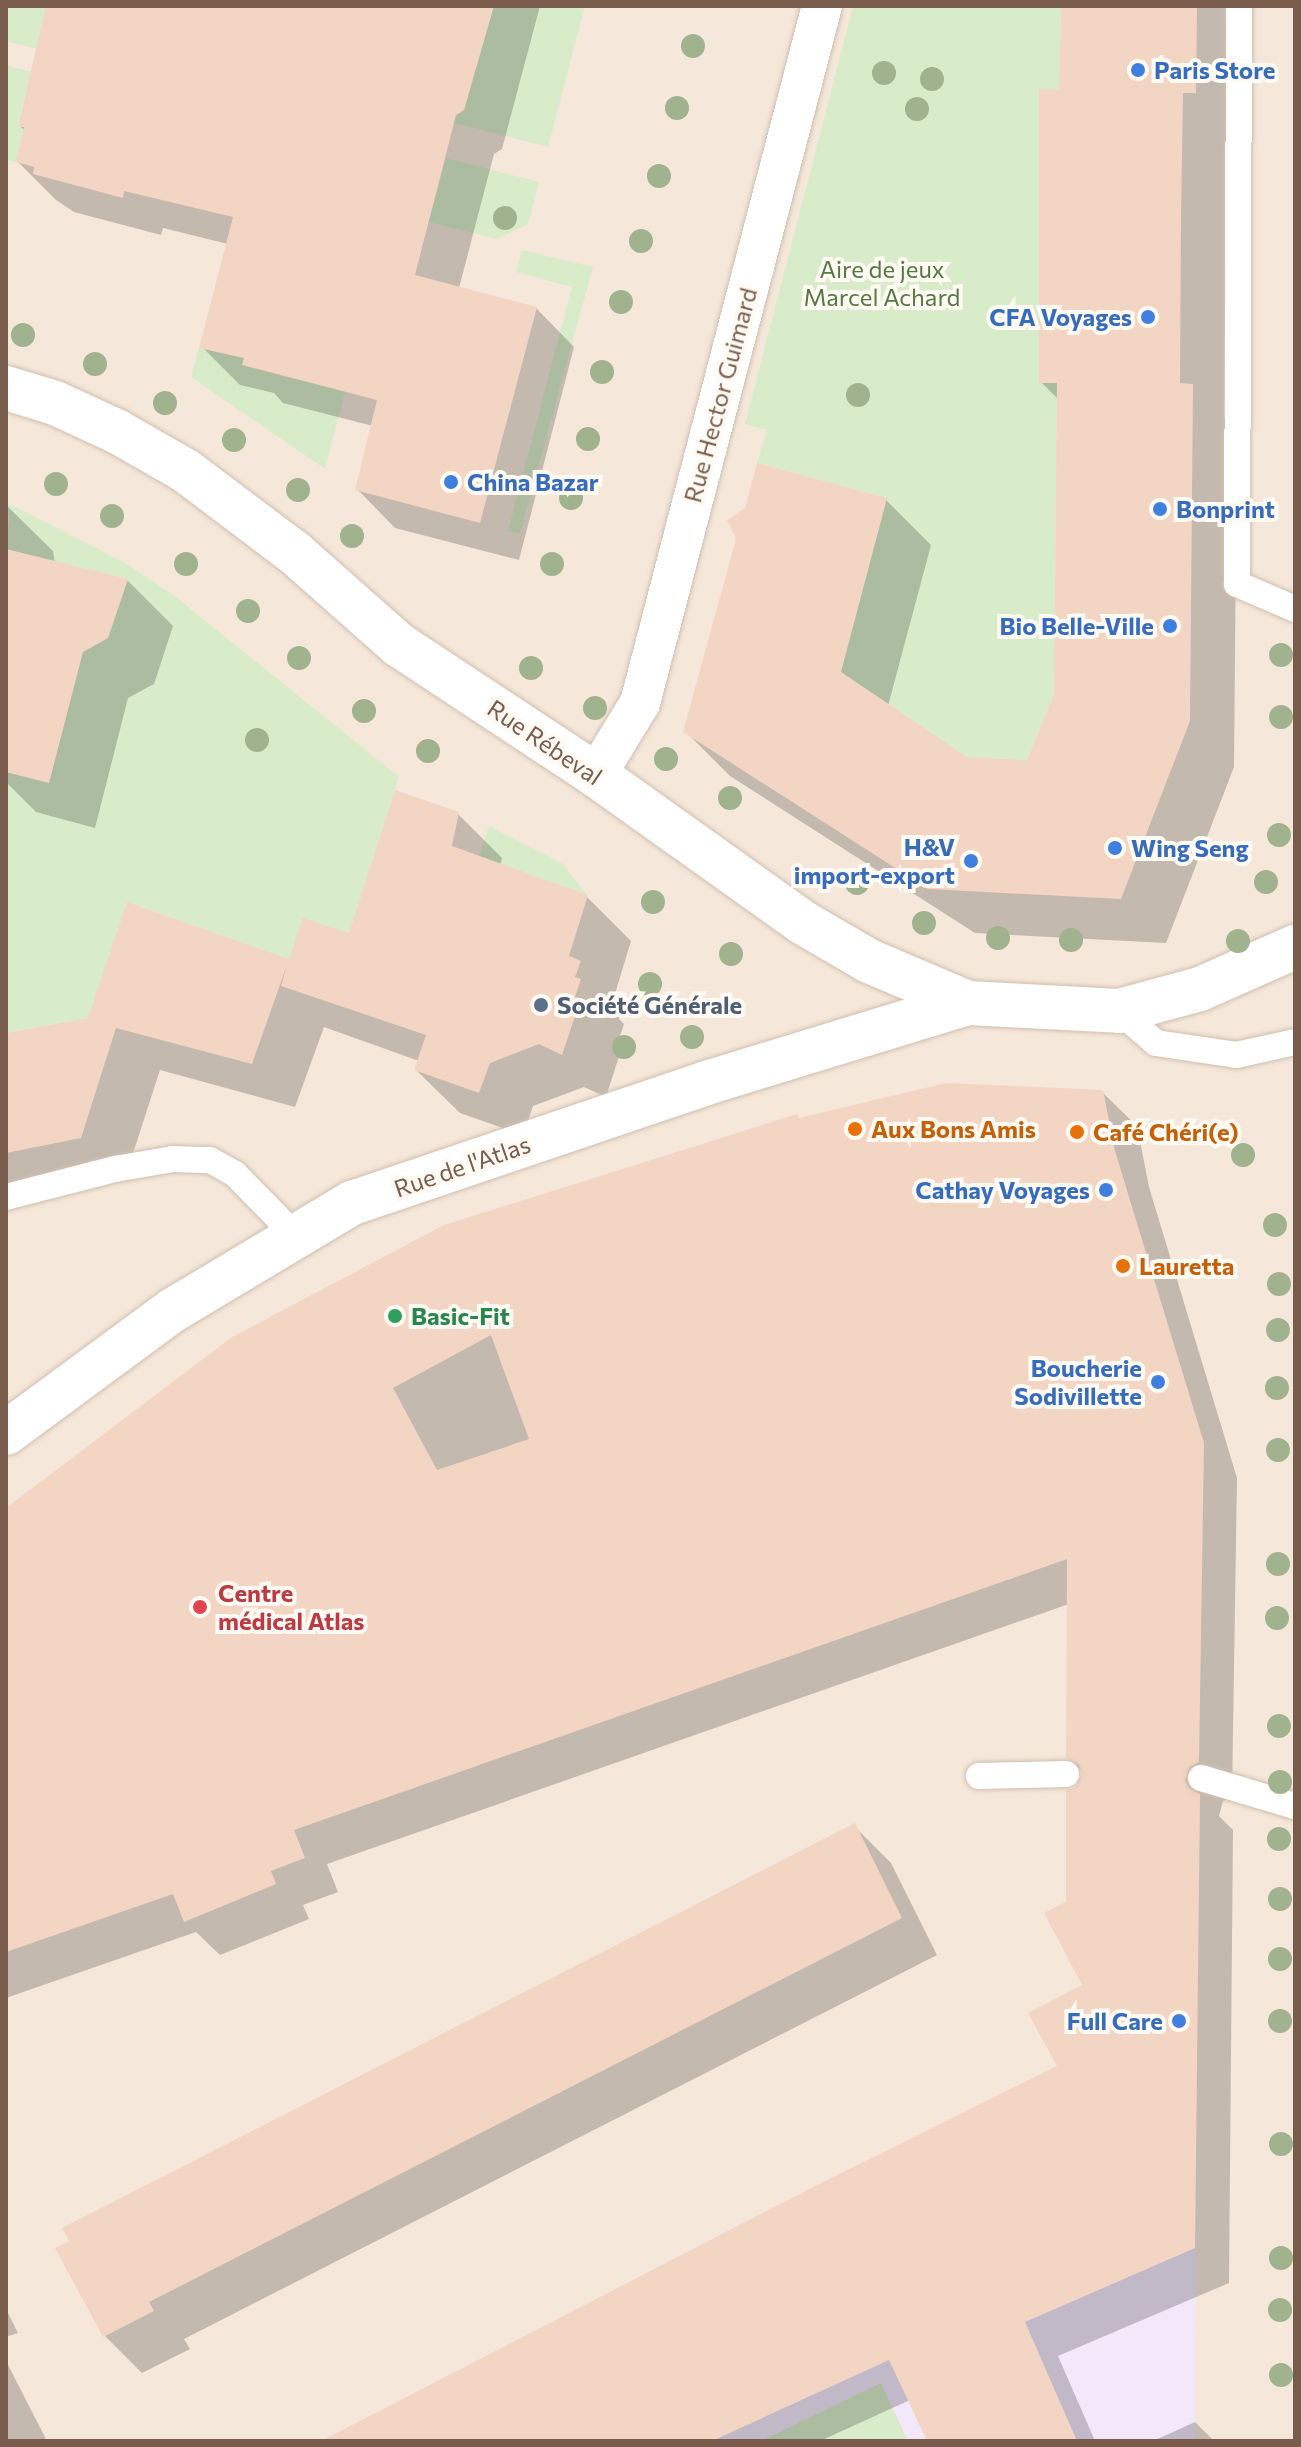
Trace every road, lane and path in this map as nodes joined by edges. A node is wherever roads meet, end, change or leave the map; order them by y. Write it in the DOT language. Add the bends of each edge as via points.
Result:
graph roads {
  1 [pos="822,6"];
  2 [pos="1239,6"];
  3 [pos="6,388"];
  4 [pos="1295,609"];
  5 [pos="596,775"];
  6 [pos="1295,947"];
  7 [pos="968,1003"];
  8 [pos="1119,1011"];
  9 [pos="1295,1042"];
  10 [pos="6,1197"];
  11 [pos="296,1236"];
  12 [pos="6,1433"];
  13 [pos="1066,1774"];
  14 [pos="979,1776"];
  15 [pos="1201,1778"];
  16 [pos="1295,1806"];
  1 -- 5 [label="street, Rue Hector Guimard" via="640,703"];
  2 -- 4 [label="lane" via="1237,584"];
  3 -- 5 [label="street, Rue Rébeval" via="93,420 186,471 295,553 399,645"];
  5 -- 7 [label="street, Rue Rébeval" via="802,922 869,961"];
  6 -- 8 [label="street, Rue Rébeval" via="1200,989"];
  7 -- 8 [label="street, Rue Rébeval"];
  7 -- 11 [label="street, Rue de l'Atlas" via="706,1083 352,1203"];
  8 -- 9 [label="lane" via="1156,1043 1236,1055"];
  10 -- 11 [label="lane" via="115,1169 173,1159 210,1160 235,1174"];
  11 -- 12 [label="street, Rue de l'Atlas" via="173,1310"];
  13 -- 14 [label="lane"];
  15 -- 16 [label="lane"];
}
